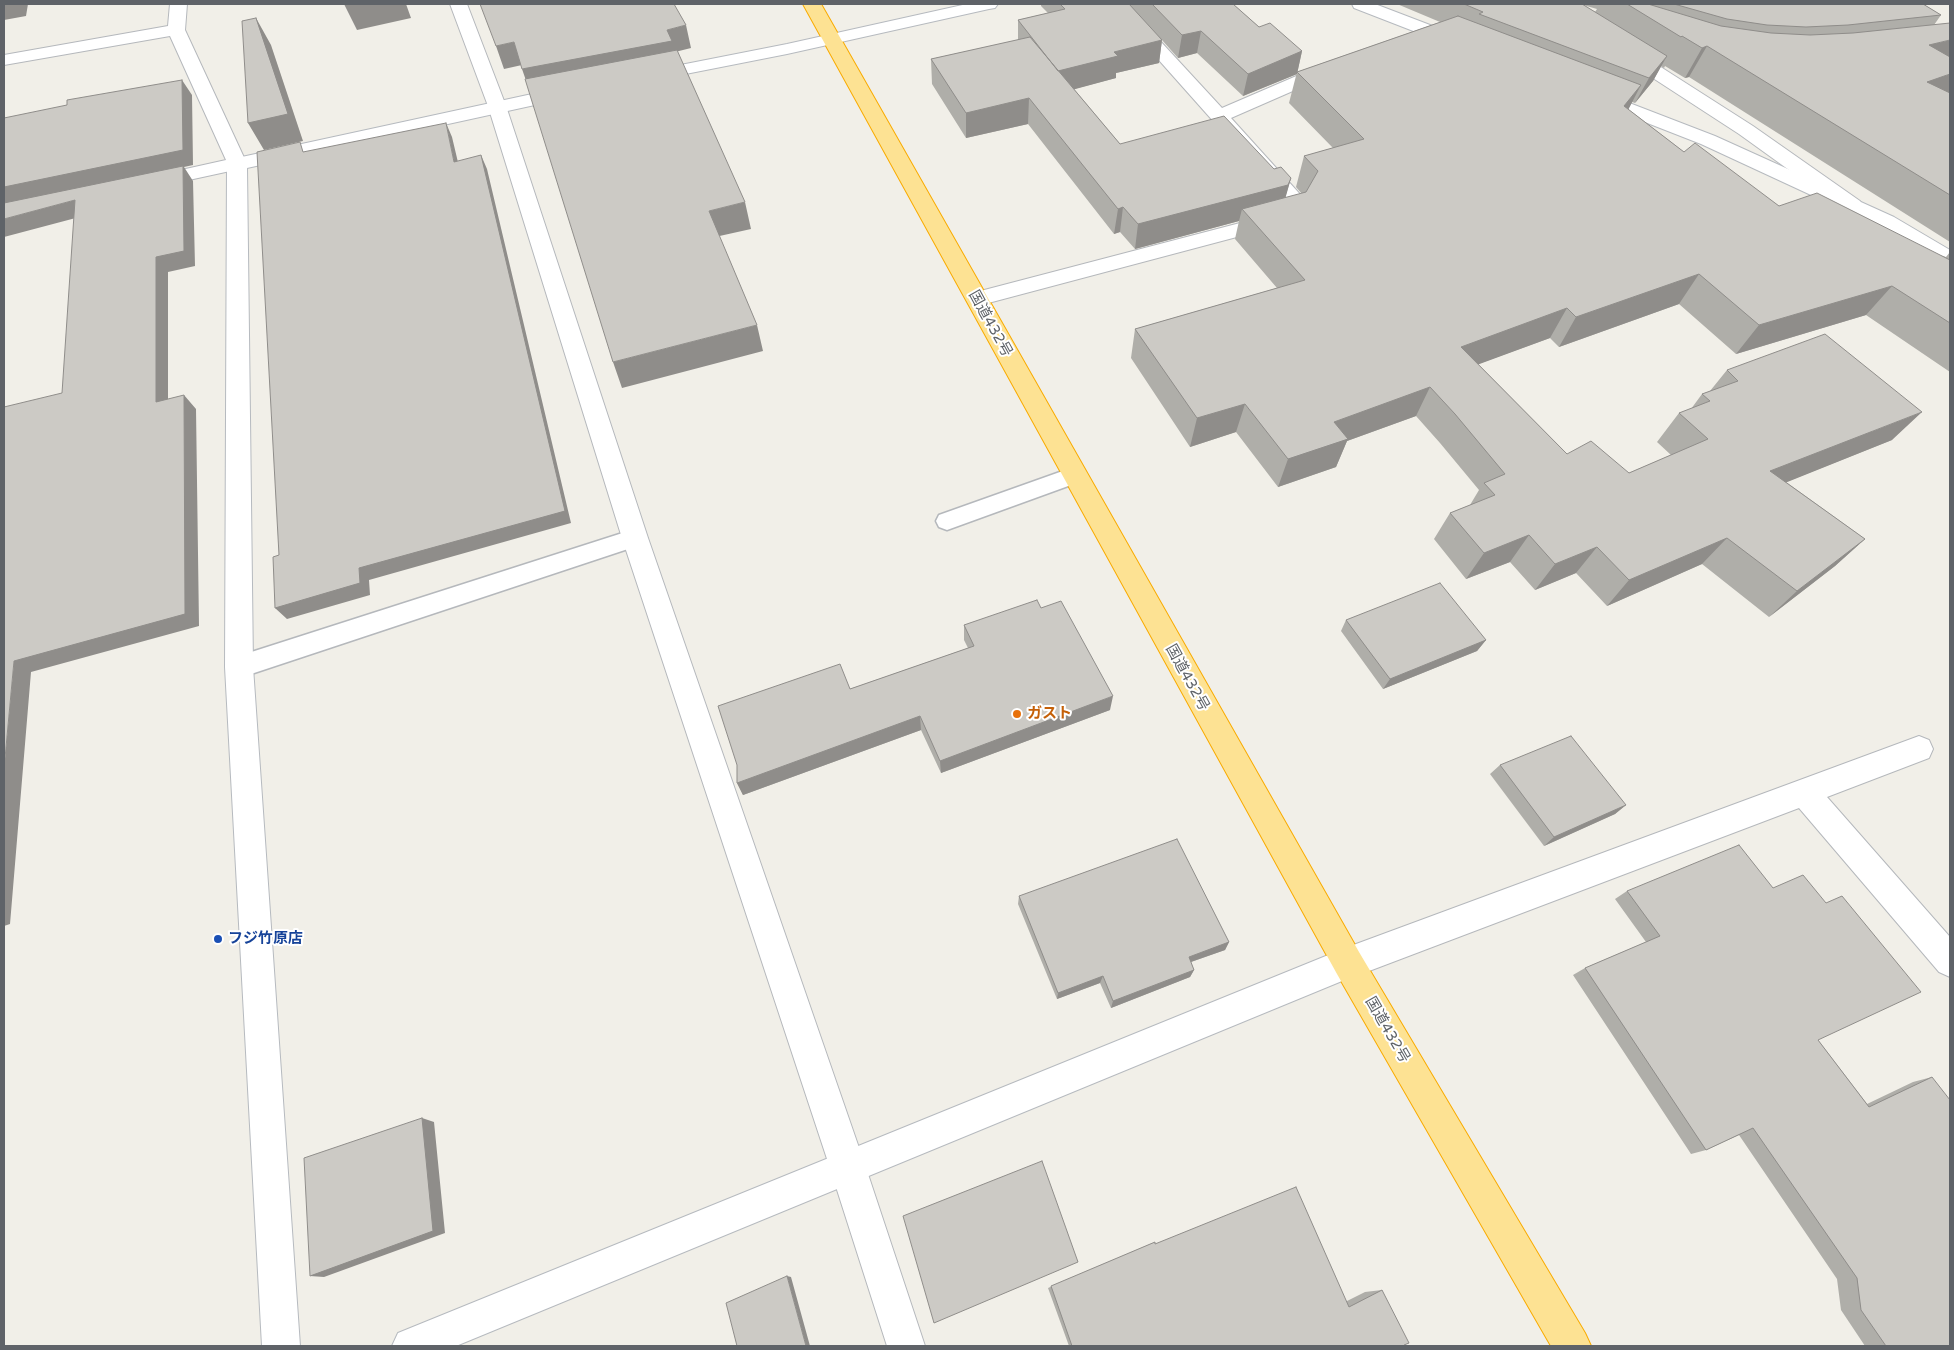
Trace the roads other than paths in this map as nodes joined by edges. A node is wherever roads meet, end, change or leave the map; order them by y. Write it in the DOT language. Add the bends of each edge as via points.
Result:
graph roads {
  1 [pos="178,4"];
  2 [pos="458,4"];
  3 [pos="812,4"];
  4 [pos="988,4"];
  5 [pos="1117,4"];
  6 [pos="1360,4"];
  7 [pos="1423,28"];
  8 [pos="176,30"];
  9 [pos="832,39"];
  10 [pos="1396,40"];
  11 [pos="1611,43"];
  12 [pos="1472,47"];
  13 [pos="4,60"];
  14 [pos="1343,62"];
  15 [pos="632,79"];
  16 [pos="1572,87"];
  17 [pos="584,89"];
  18 [pos="497,106"];
  19 [pos="1220,116"];
  20 [pos="237,164"];
  21 [pos="130,186"];
  22 [pos="1854,207"];
  23 [pos="1950,259"];
  24 [pos="977,298"];
  25 [pos="1074,475"];
  26 [pos="947,521"];
  27 [pos="635,538"];
  28 [pos="239,667"];
  29 [pos="1919,748"];
  30 [pos="1803,792"];
  31 [pos="1950,961"];
  32 [pos="1348,963"];
  33 [pos="848,1168"];
  34 [pos="281,1346"];
  35 [pos="411,1346"];
  36 [pos="906,1346"];
  37 [pos="1572,1346"];
  1 -- 8 [label="street"];
  2 -- 18 [label="street"];
  3 -- 9 [label="highway, 国道432号"];
  4 -- 9 [label="street"];
  5 -- 19 [label="street"];
  6 -- 7 [label="street"];
  7 -- 10 [label="street"];
  7 -- 12 [label="street"];
  8 -- 13 [label="street"];
  8 -- 20 [label="street"];
  9 -- 15 [label="street"];
  9 -- 24 [label="highway, 国道432号"];
  11 -- 22 [label="street" via="1746,130"];
  14 -- 19 [label="street"];
  16 -- 22 [label="street" via="1708,140"];
  17 -- 18 [label="street"];
  18 -- 20 [label="street"];
  18 -- 27 [label="street"];
  19 -- 24 [label="street" via="1297,202 1290,216"];
  20 -- 21 [label="street"];
  20 -- 28 [label="street"];
  22 -- 23 [label="street" via="1887,222"];
  24 -- 25 [label="highway, 国道432号"];
  25 -- 26 [label="lane"];
  25 -- 32 [label="highway, 国道432号"];
  27 -- 28 [label="lane"];
  27 -- 33 [label="street"];
  28 -- 34 [label="street"];
  29 -- 30 [label="street"];
  30 -- 31 [label="street"];
  30 -- 32 [label="street"];
  32 -- 33 [label="street"];
  32 -- 37 [label="highway, 国道432号"];
  33 -- 35 [label="street"];
  33 -- 36 [label="street"];
}
